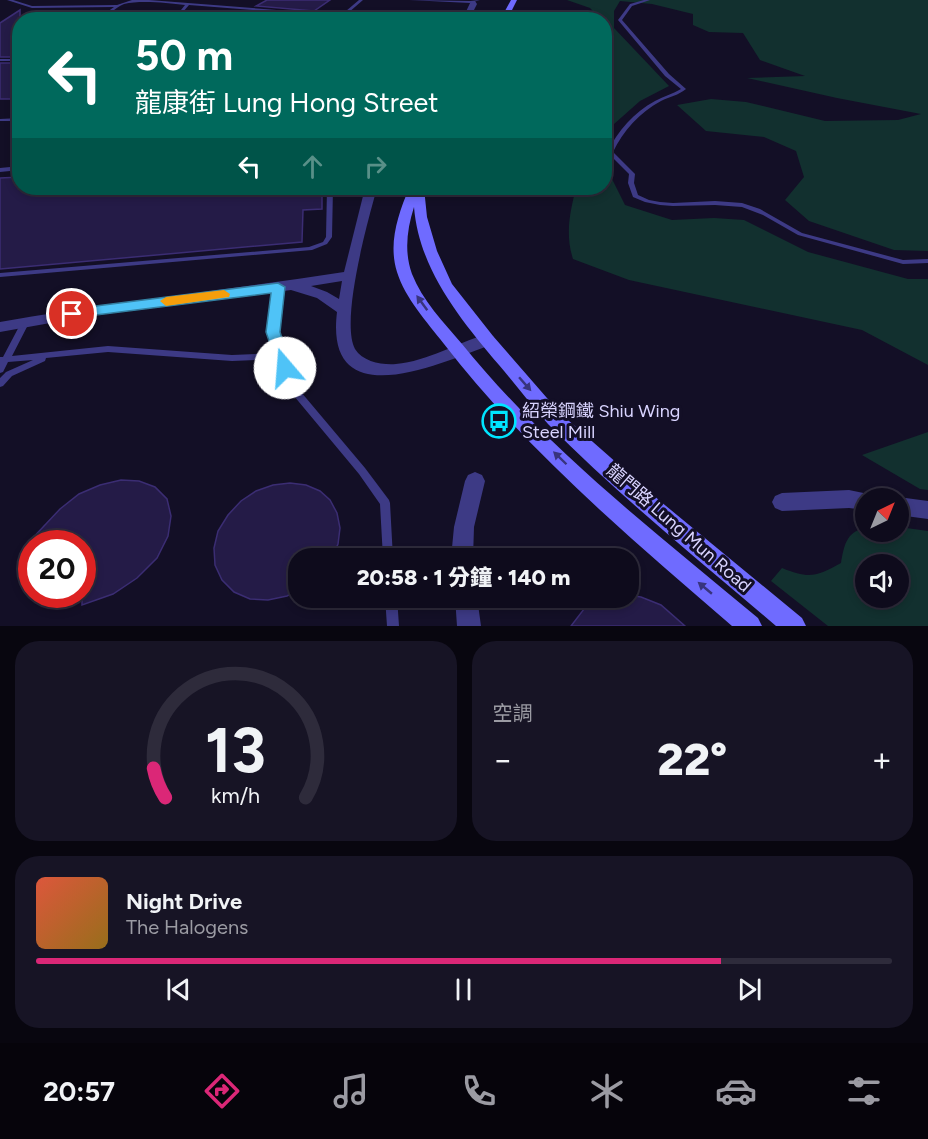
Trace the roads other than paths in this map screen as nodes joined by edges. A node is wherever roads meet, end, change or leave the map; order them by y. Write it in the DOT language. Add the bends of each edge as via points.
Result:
graph roads {
  1 [pos="9,0"];
  2 [pos="361,0"];
  3 [pos="411,0"];
  4 [pos="648,0"];
  5 [pos="460,1"];
  6 [pos="475,1"];
  7 [pos="188,4"];
  8 [pos="118,6"];
  9 [pos="109,12"];
  10 [pos="181,12"];
  11 [pos="290,12"];
  12 [pos="340,12"];
  13 [pos="612,148"];
  14 [pos="612,154"];
  15 [pos="330,195"];
  16 [pos="370,195"];
  17 [pos="413,195"];
  18 [pos="417,195"];
  19 [pos="928,261"];
  20 [pos="0,275"];
  21 [pos="350,275"];
  22 [pos="285,286"];
  23 [pos="346,311"];
  24 [pos="26,321"];
  25 [pos="0,327"];
  26 [pos="487,340"];
  27 [pos="457,350"];
  28 [pos="76,352"];
  29 [pos="281,356"];
  30 [pos="3,360"];
  31 [pos="0,370"];
  32 [pos="0,384"];
  33 [pos="475,481"];
  34 [pos="855,500"];
  35 [pos="782,502"];
  36 [pos="909,507"];
  37 [pos="928,510"];
  38 [pos="387,548"];
  39 [pos="463,548"];
  40 [pos="392,608"];
  41 [pos="467,608"];
  42 [pos="393,626"];
  43 [pos="469,626"];
  44 [pos="750,626"];
  45 [pos="794,626"];
  1 -- 8 [label="lane" via="32,7"];
  2 -- 12 [label="lane" via="353,9"];
  3 -- 5 [label="lane"];
  4 -- 13 [label="lane" via="631,5 620,20 684,89 643,113 617,137"];
  5 -- 6 [label="lane"];
  7 -- 8 [label="lane" via="140,0"];
  7 -- 10 [label="lane"];
  7 -- 11 [label="lane"];
  8 -- 9 [label="lane"];
  14 -- 19 [label="lane" via="632,174 635,196 656,204 740,205 758,209 800,234 903,262"];
  15 -- 20 [label="lane" via="329,237 319,246"];
  16 -- 21 [label="street"];
  27 -- 17 [label="street, 龍門路 Lung Mun Road, one-way" via="412,290 405,272 399,249 402,222"];
  18 -- 26 [label="street, 龍門路 Lung Mun Road" via="430,251 446,285"];
  21 -- 22 [label="street"];
  21 -- 23 [label="street"];
  22 -- 23 [label="street" via="322,295"];
  22 -- 24 [label="street"];
  22 -- 29 [label="lane" via="273,332"];
  23 -- 27 [label="street" via="346,347 363,365 394,370"];
  24 -- 25 [label="street"];
  24 -- 30 [label="lane"];
  26 -- 27 [label="street"];
  26 -- 45 [label="street, 龍門路 Lung Mun Road, one-way" via="554,418 653,508"];
  44 -- 27 [label="street, 龍門路 Lung Mun Road, one-way" via="577,475 496,396"];
  28 -- 29 [label="lane" via="123,349 231,358"];
  28 -- 30 [label="lane"];
  28 -- 32 [label="lane" via="32,362 9,374"];
  29 -- 38 [label="lane" via="297,394 385,503"];
  30 -- 31 [label="lane"];
  33 -- 39 [label="street"];
  34 -- 35 [label="street"];
  36 -- 37 [label="street"];
  40 -- 42 [label="lane"];
  41 -- 43 [label="street"];
}
